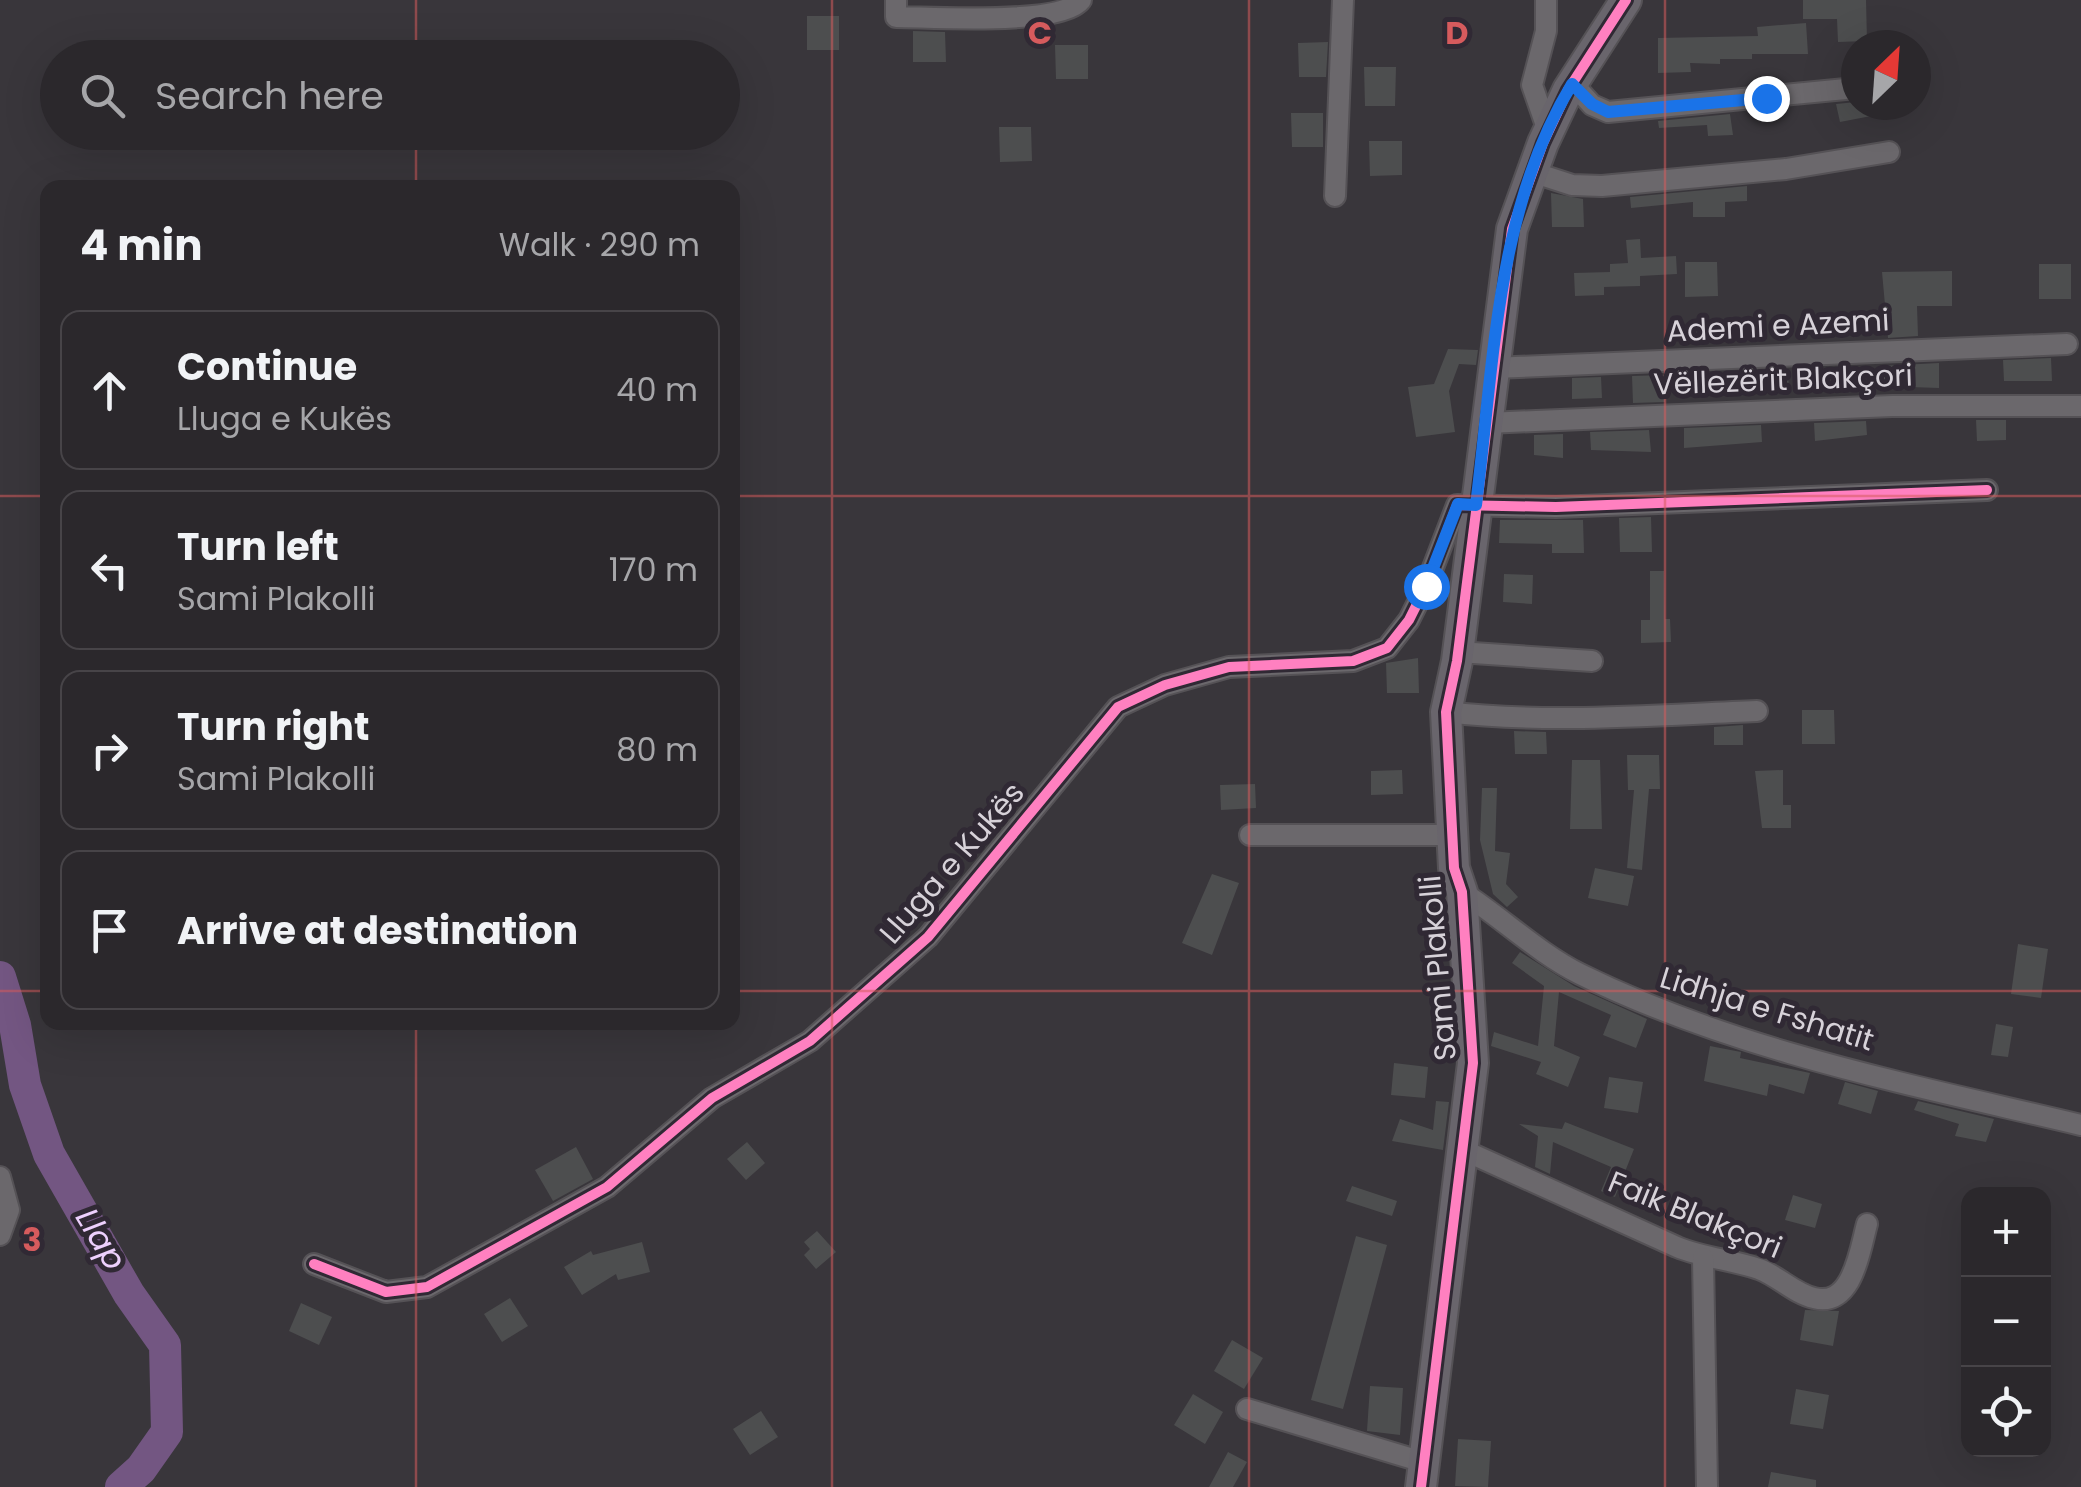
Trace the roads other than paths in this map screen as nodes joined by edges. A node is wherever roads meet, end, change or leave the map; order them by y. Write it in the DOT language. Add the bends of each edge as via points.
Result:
graph roads {
  1 [pos="896,0"];
  2 [pos="1081,0"];
  3 [pos="1343,0"];
  4 [pos="1546,0"];
  5 [pos="1626,0"];
  6 [pos="1572,84"];
  7 [pos="1841,89"];
  8 [pos="1548,131"];
  9 [pos="1889,152"];
  10 [pos="1532,172"];
  11 [pos="1335,196"];
  12 [pos="2067,344"];
  13 [pos="1493,368"];
  14 [pos="2081,406"];
  15 [pos="1486,423"];
  16 [pos="1988,490"];
  17 [pos="1476,505"];
  18 [pos="1458,652"];
  19 [pos="1592,662"];
  20 [pos="1757,711"];
  21 [pos="1446,712"];
  22 [pos="1452,835"];
  23 [pos="1250,836"];
  24 [pos="1462,892"];
  25 [pos="2081,1125"];
  26 [pos="1461,1150"];
  27 [pos="0,1177"];
  28 [pos="1867,1224"];
  29 [pos="0,1235"];
  30 [pos="1703,1258"];
  31 [pos="314,1264"];
  32 [pos="1247,1410"];
  33 [pos="1422,1474"];
  34 [pos="1707,1487"];
  1 -- 2 [label="street" via="896,17 967,18 1058,13"];
  3 -- 11 [label="street"];
  4 -- 8 [label="street" via="1546,31 1532,85"];
  5 -- 6 [label="street, Sami Plakolli"];
  6 -- 7 [label="street" via="1608,112"];
  6 -- 8 [label="street, Sami Plakolli"];
  8 -- 10 [label="street, Sami Plakolli"];
  9 -- 10 [label="street" via="1602,186 1572,186"];
  10 -- 13 [label="street, Sami Plakolli" via="1512,229"];
  12 -- 13 [label="street, Ademi e Azemi"];
  13 -- 15 [label="street, Sami Plakolli"];
  14 -- 15 [label="street, Vëllezërit Blakçori" via="1892,406"];
  15 -- 17 [label="street, Sami Plakolli"];
  16 -- 17 [label="street"];
  17 -- 18 [label="street, Sami Plakolli"];
  17 -- 31 [label="street, Lluga e Kukës" via="1458,504 1426,586 1388,648 1353,661 1228,667 1118,707 928,937 810,1041 712,1098 607,1188 428,1287 386,1292"];
  18 -- 19 [label="street"];
  18 -- 21 [label="street, Sami Plakolli"];
  20 -- 21 [label="street" via="1577,718"];
  21 -- 22 [label="street, Sami Plakolli"];
  22 -- 23 [label="street, Sami Plakolli"];
  22 -- 24 [label="street, Sami Plakolli"];
  24 -- 25 [label="street, Lidhja e Fshatit" via="1576,972 1650,1006 1758,1044"];
  24 -- 26 [label="street, Sami Plakolli" via="1473,1063"];
  26 -- 30 [label="street, Faik Blakçori"];
  26 -- 33 [label="street, Sami Plakolli"];
  27 -- 29 [label="street" via="9,1210"];
  28 -- 30 [label="street, Faik Blakçori" via="1850,1281 1830,1298 1814,1298 1759,1270"];
  30 -- 34 [label="street"];
  32 -- 33 [label="street, Sami Plakolli"];
}
